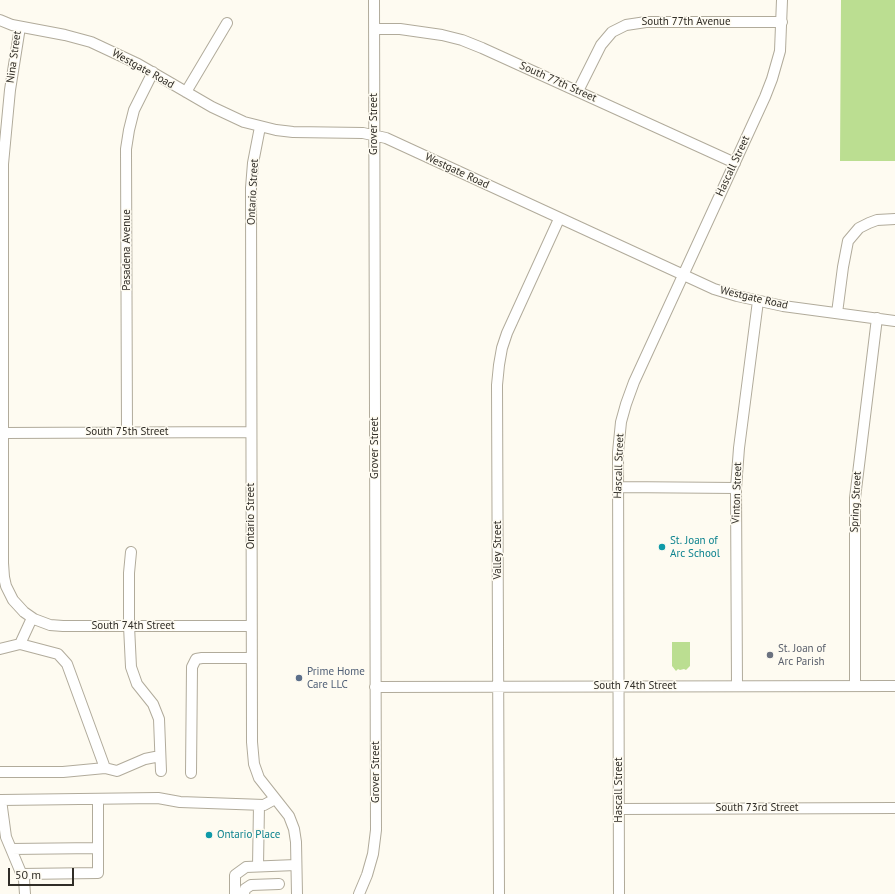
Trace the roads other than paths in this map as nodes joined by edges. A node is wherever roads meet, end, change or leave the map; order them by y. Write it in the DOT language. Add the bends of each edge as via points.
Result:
graph roads {
  1 [pos="374,0"];
  2 [pos="782,0"];
  3 [pos="0,20"];
  4 [pos="782,22"];
  5 [pos="227,23"];
  6 [pos="20,26"];
  7 [pos="374,29"];
  8 [pos="153,72"];
  9 [pos="578,91"];
  10 [pos="186,92"];
  11 [pos="260,127"];
  12 [pos="374,135"];
  13 [pos="735,163"];
  14 [pos="559,219"];
  15 [pos="895,220"];
  16 [pos="683,275"];
  17 [pos="758,301"];
  18 [pos="837,313"];
  19 [pos="877,318"];
  20 [pos="895,321"];
  21 [pos="127,432"];
  22 [pos="251,432"];
  23 [pos="3,433"];
  24 [pos="618,487"];
  25 [pos="736,488"];
  26 [pos="131,552"];
  27 [pos="3,586"];
  28 [pos="20,608"];
  29 [pos="32,618"];
  30 [pos="129,626"];
  31 [pos="251,626"];
  32 [pos="20,644"];
  33 [pos="0,649"];
  34 [pos="251,658"];
  35 [pos="737,686"];
  36 [pos="855,686"];
  37 [pos="895,686"];
  38 [pos="375,687"];
  39 [pos="498,687"];
  40 [pos="618,687"];
  41 [pos="160,756"];
  42 [pos="105,768"];
  43 [pos="161,771"];
  44 [pos="0,772"];
  45 [pos="191,773"];
  46 [pos="98,799"];
  47 [pos="276,799"];
  48 [pos="259,805"];
  49 [pos="619,808"];
  50 [pos="895,808"];
  51 [pos="98,848"];
  52 [pos="11,849"];
  53 [pos="296,865"];
  54 [pos="258,866"];
  55 [pos="21,874"];
  56 [pos="279,884"];
  57 [pos="25,894"];
  58 [pos="235,894"];
  59 [pos="244,894"];
  60 [pos="297,894"];
  61 [pos="359,894"];
  62 [pos="499,894"];
  63 [pos="619,894"];
  1 -- 7 [label="street, Grover Street"];
  2 -- 4 [label="street, Hascall Street"];
  3 -- 6 [label="street, Nina Street"];
  4 -- 9 [label="street, South 77th Avenue" via="646,22 626,25 612,32 600,45"];
  4 -- 13 [label="street, Hascall Street" via="780,51 772,79"];
  5 -- 10 [label="street"];
  6 -- 8 [label="street, Westgate Road" via="91,42"];
  6 -- 23 [label="street, Nina Street" via="10,90 3,164"];
  7 -- 9 [label="street, South 77th Street" via="420,32 462,40"];
  7 -- 12 [label="street, Grover Street"];
  8 -- 10 [label="street, Westgate Road"];
  8 -- 21 [label="street, Pasadena Avenue" via="134,110 126,149"];
  9 -- 13 [label="street, South 77th Street"];
  10 -- 11 [label="street, Westgate Road" via="225,114"];
  11 -- 12 [label="street, Westgate Road" via="293,132"];
  11 -- 22 [label="street, Ontario Street" via="251,188"];
  12 -- 14 [label="street, Westgate Road" via="386,138"];
  12 -- 38 [label="street, Grover Street"];
  13 -- 16 [label="street, Hascall Street"];
  14 -- 16 [label="street, Westgate Road"];
  14 -- 39 [label="street, Valley Street" via="507,332 499,365"];
  15 -- 18 [label="street" via="869,222 859,228 848,242"];
  16 -- 17 [label="street, Westgate Road" via="714,289"];
  16 -- 24 [label="street, Hascall Street" via="626,404 619,440"];
  17 -- 18 [label="street, Westgate Road"];
  17 -- 25 [label="street, Vinton Street"];
  18 -- 19 [label="street, Westgate Road"];
  19 -- 20 [label="street, Westgate Road"];
  19 -- 36 [label="street, Spring Street" via="855,498"];
  21 -- 22 [label="street, South 75th Street"];
  21 -- 23 [label="street, South 75th Street"];
  22 -- 31 [label="street, Ontario Street"];
  23 -- 27 [label="street, Nina Street"];
  24 -- 25 [label="street"];
  24 -- 40 [label="street, Hascall Street"];
  25 -- 35 [label="street, Vinton Street"];
  26 -- 30 [label="street"];
  27 -- 28 [label="street, Nina Street"];
  28 -- 29 [label="street, South 74th Street"];
  29 -- 30 [label="street, South 74th Street" via="50,625"];
  29 -- 32 [label="street"];
  30 -- 31 [label="street, South 74th Street"];
  30 -- 41 [label="street" via="131,667 136,684 153,704 159,719"];
  31 -- 34 [label="street, Ontario Street"];
  32 -- 33 [label="street"];
  32 -- 42 [label="street" via="58,654 67,664"];
  34 -- 45 [label="street" via="196,659 192,667"];
  34 -- 47 [label="street, Ontario Street" via="253,758 259,778"];
  35 -- 36 [label="street, South 74th Street"];
  35 -- 40 [label="street, South 74th Street"];
  36 -- 37 [label="street, South 74th Street"];
  38 -- 39 [label="street, South 74th Street"];
  38 -- 61 [label="street, Grover Street" via="376,830 372,859"];
  39 -- 40 [label="street, South 74th Street"];
  39 -- 62 [label="street, Valley Street"];
  40 -- 49 [label="street, Hascall Street"];
  41 -- 42 [label="street" via="145,758 117,770"];
  41 -- 43 [label="street"];
  42 -- 44 [label="street" via="62,772"];
  46 -- 48 [label="street" via="158,798 180,802"];
  46 -- 51 [label="street"];
  46 -- 52 [label="street" via="1,800 6,837"];
  47 -- 48 [label="street"];
  47 -- 53 [label="street, Ontario Street" via="289,816 294,829"];
  48 -- 54 [label="street"];
  49 -- 50 [label="street, South 73rd Street"];
  49 -- 63 [label="street, Hascall Street"];
  51 -- 52 [label="street"];
  51 -- 55 [label="street" via="98,873"];
  52 -- 55 [label="street"];
  53 -- 54 [label="street"];
  53 -- 60 [label="street, Ontario Street"];
  54 -- 58 [label="street" via="246,867 235,875"];
  55 -- 57 [label="street"];
  56 -- 59 [label="street" via="251,885 245,889"];
}
